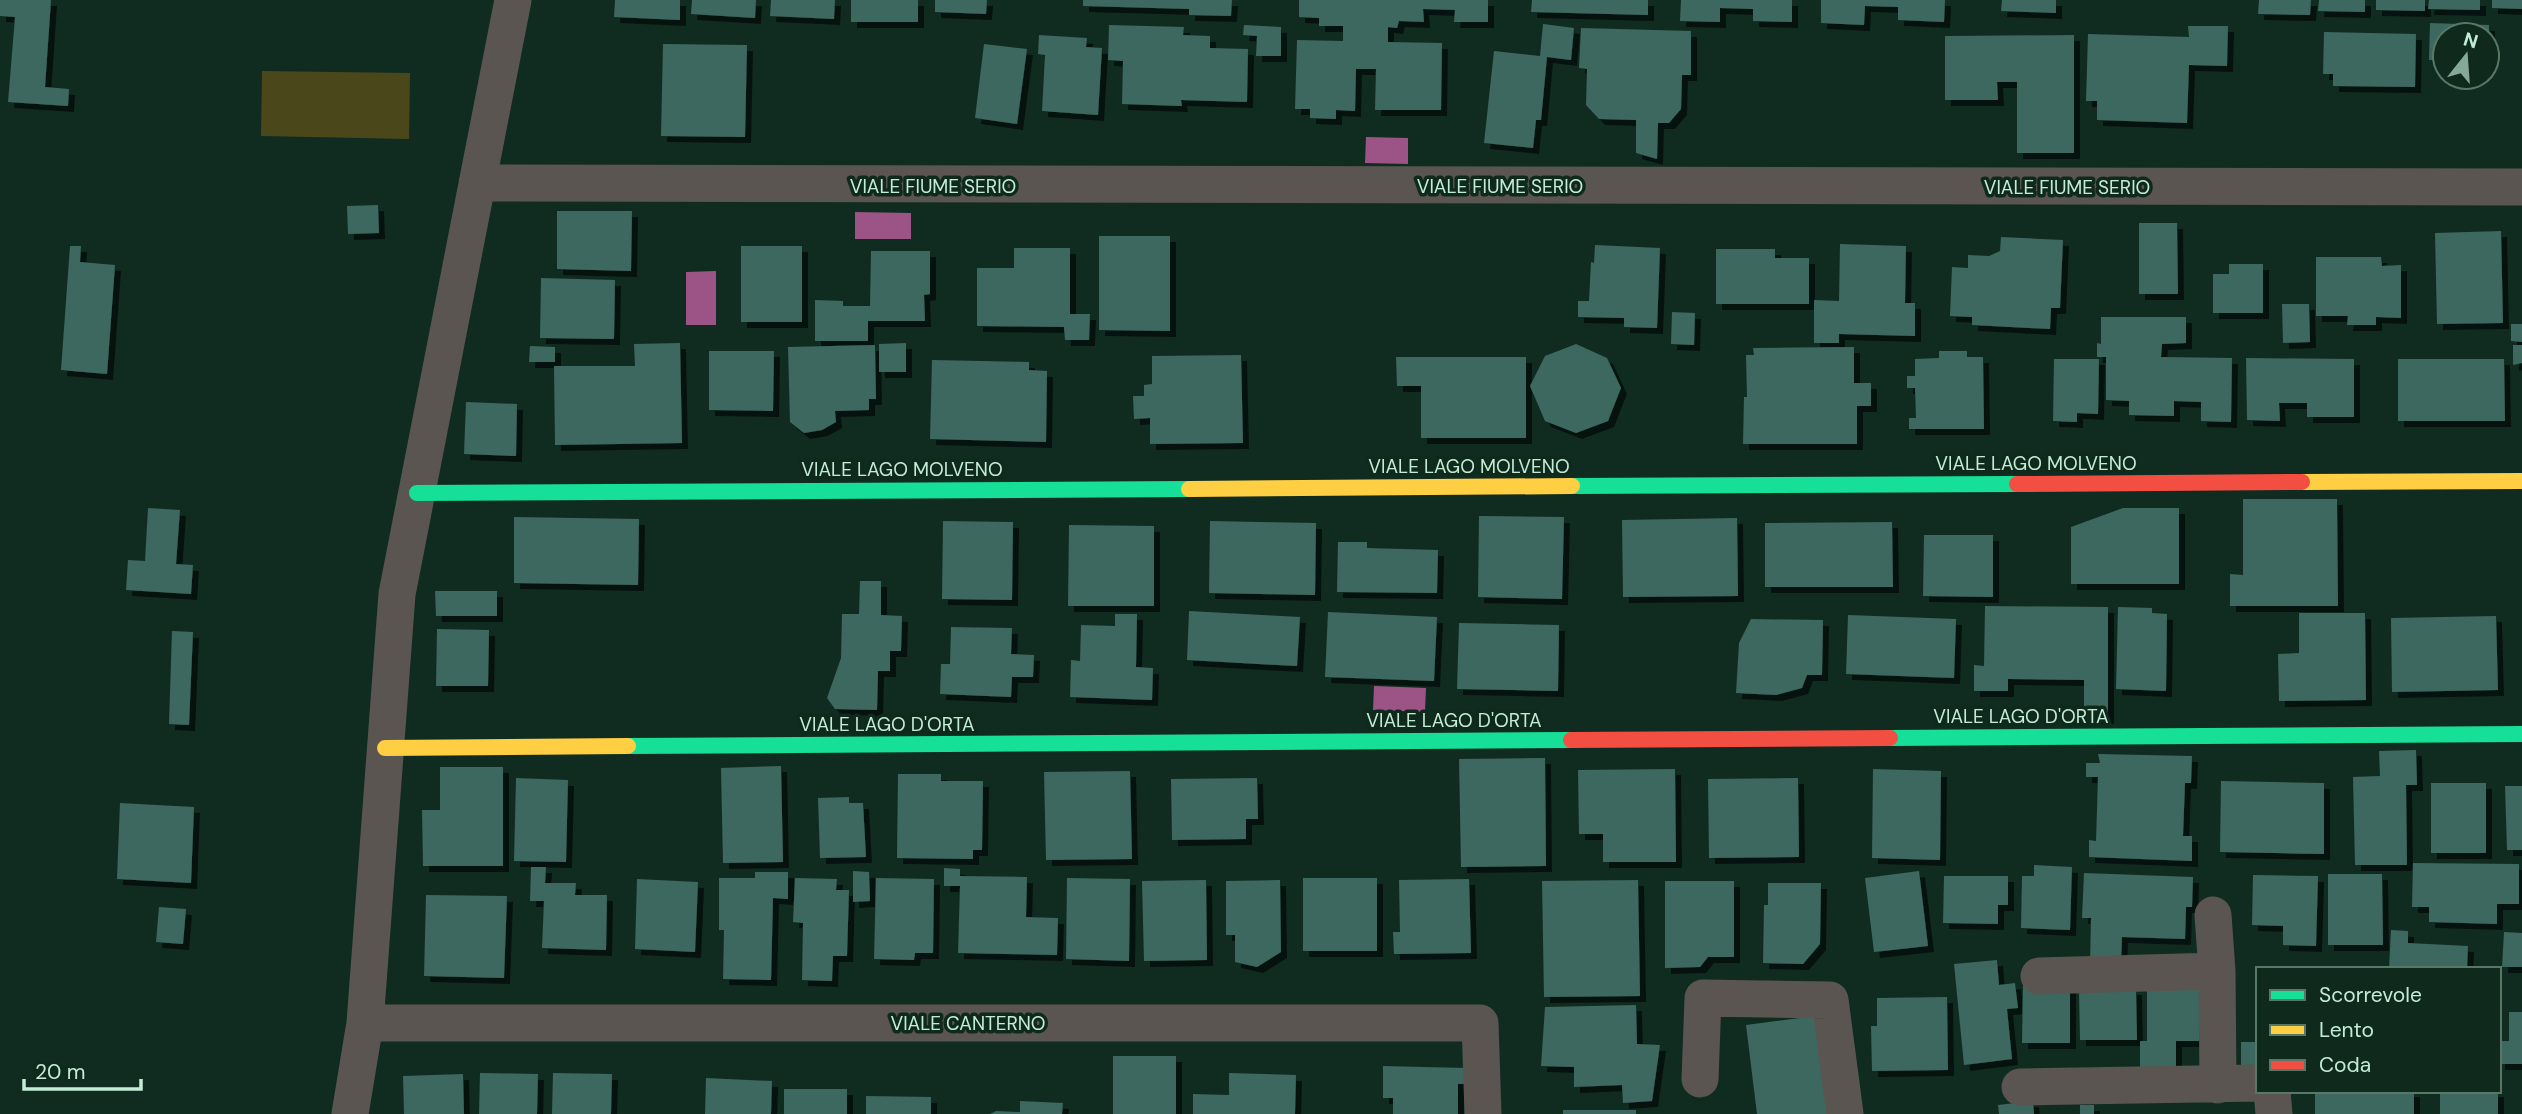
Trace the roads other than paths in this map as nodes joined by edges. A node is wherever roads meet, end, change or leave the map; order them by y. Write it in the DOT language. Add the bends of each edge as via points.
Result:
graph roads {
  1 [pos="513,0"];
  2 [pos="477,183"];
  3 [pos="2522,187"];
  4 [pos="2522,481"];
  5 [pos="417,493"];
  6 [pos="2522,734"];
  7 [pos="385,748"];
  8 [pos="2213,915"];
  9 [pos="2217,971"];
  10 [pos="2039,976"];
  11 [pos="365,1023"];
  12 [pos="1700,1079"];
  13 [pos="2256,1083"];
  14 [pos="2218,1086"];
  15 [pos="2020,1087"];
  16 [pos="2272,1093"];
  17 [pos="350,1114"];
  18 [pos="1483,1114"];
  19 [pos="1845,1114"];
  20 [pos="2274,1114"];
  1 -- 2 [label="street"];
  2 -- 3 [label="street, VIALE FIUME SERIO"];
  2 -- 5 [label="street"];
  4 -- 5 [label="street, VIALE LAGO MOLVENO"];
  5 -- 7 [label="street" via="397,594"];
  6 -- 7 [label="street, VIALE LAGO D'ORTA"];
  7 -- 11 [label="street"];
  8 -- 9 [label="street"];
  9 -- 10 [label="street"];
  9 -- 14 [label="street"];
  11 -- 17 [label="street"];
  11 -- 18 [label="street, VIALE CANTERNO" via="1480,1023"];
  12 -- 19 [label="street" via="1703,998 1830,1000"];
  13 -- 14 [label="street"];
  14 -- 15 [label="street"];
  16 -- 20 [label="street"];
}
